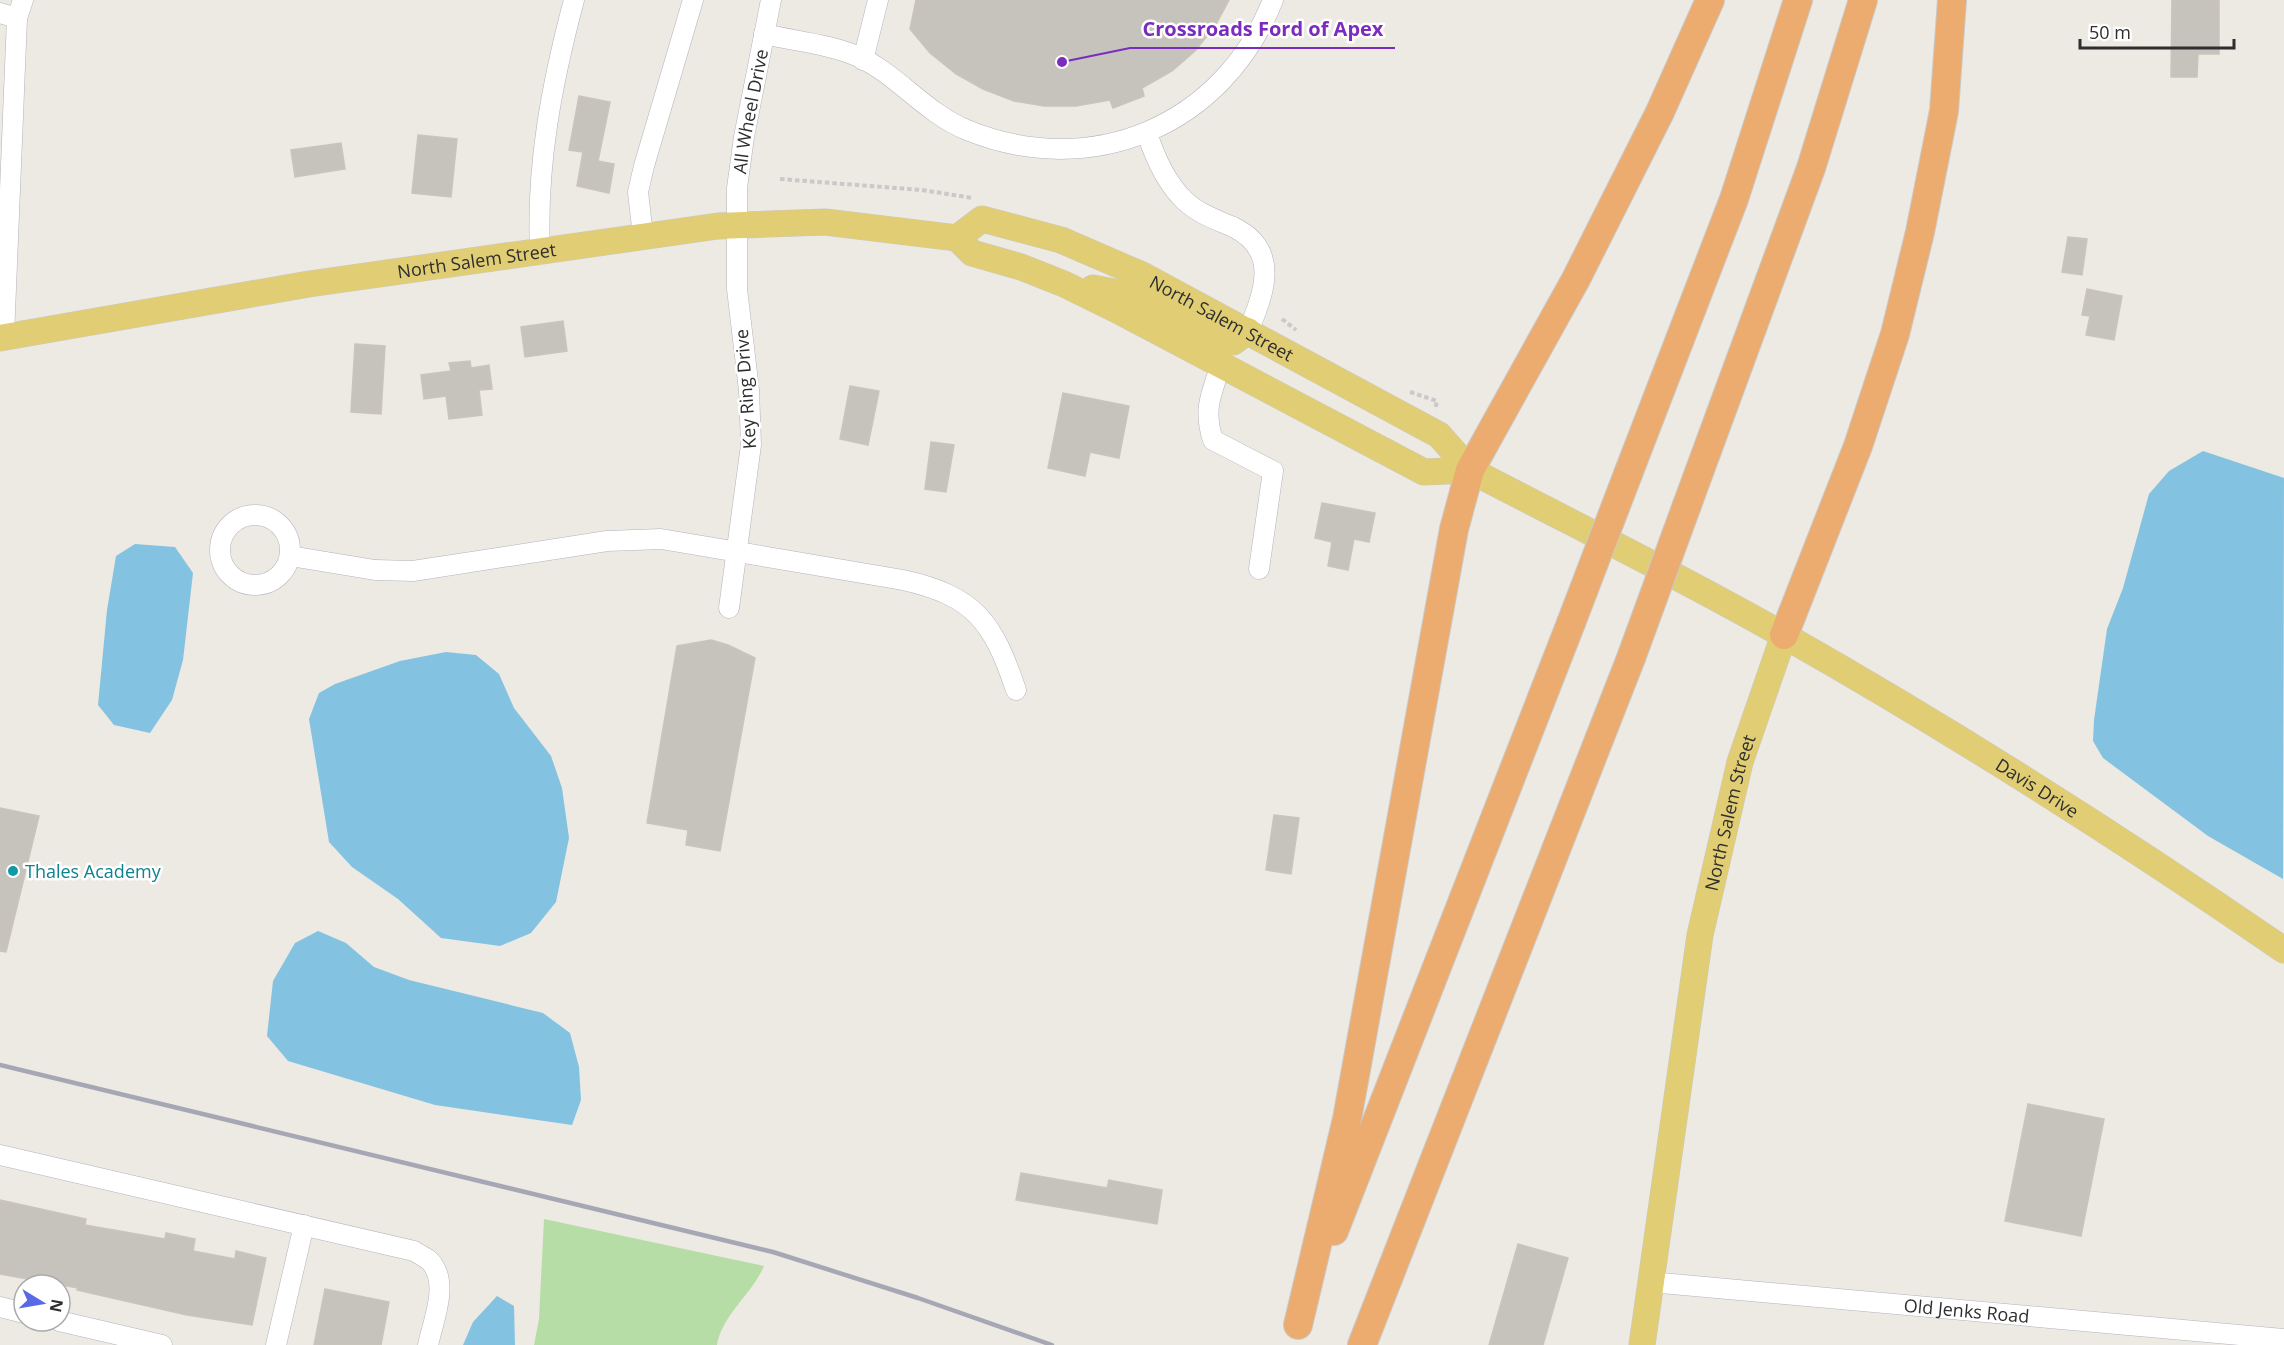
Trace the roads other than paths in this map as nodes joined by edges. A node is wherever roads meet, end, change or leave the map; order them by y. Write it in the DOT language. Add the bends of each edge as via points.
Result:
graph roads {
  1 [pos="574,0"];
  2 [pos="693,0"];
  3 [pos="771,0"];
  4 [pos="878,0"];
  5 [pos="1273,0"];
  6 [pos="1710,0"];
  7 [pos="1798,0"];
  8 [pos="1863,0"];
  9 [pos="1952,0"];
  10 [pos="13,10"];
  11 [pos="764,34"];
  12 [pos="863,60"];
  13 [pos="1147,134"];
  14 [pos="736,225"];
  15 [pos="643,236"];
  16 [pos="957,238"];
  17 [pos="540,251"];
  18 [pos="1064,284"];
  19 [pos="1248,331"];
  20 [pos="2,338"];
  21 [pos="1221,365"];
  22 [pos="1470,470"];
  23 [pos="736,551"];
  24 [pos="290,556"];
  25 [pos="1259,569"];
  26 [pos="729,608"];
  27 [pos="1784,635"];
  28 [pos="1016,690"];
  29 [pos="2284,950"];
  30 [pos="0,1155"];
  31 [pos="304,1225"];
  32 [pos="1650,1282"];
  33 [pos="72,1324"];
  34 [pos="1294,1335"];
  35 [pos="2284,1339"];
  36 [pos="162,1345"];
  37 [pos="276,1345"];
  38 [pos="428,1345"];
  39 [pos="1362,1345"];
  40 [pos="1642,1345"];
  1 -- 17 [label="street" via="555,70 547,120 538,204"];
  2 -- 15 [label="street" via="638,192"];
  3 -- 11 [label="street, All Wheel Drive"];
  4 -- 12 [label="street"];
  5 -- 13 [label="street" via="1248,50 1230,73 1194,107"];
  6 -- 22 [label="highway" via="1660,112 1576,279"];
  7 -- 34 [label="highway, bridge" via="1734,199"];
  8 -- 39 [label="highway, bridge" via="1811,168 1631,657"];
  9 -- 27 [label="highway" via="1944,111 1895,334 1858,446"];
  10 -- 20 [label="street"];
  11 -- 12 [label="street"];
  11 -- 14 [label="street, All Wheel Drive" via="739,168"];
  12 -- 13 [label="street" via="935,112 992,140 1054,150 1110,145"];
  13 -- 19 [label="street" via="1174,189 1203,214 1246,235 1261,254 1265,280"];
  14 -- 15 [label="main road, North Salem Street"];
  14 -- 16 [label="main road, North Salem Street" via="825,222"];
  14 -- 23 [label="street, Key Ring Drive" via="736,289 748,379 751,445"];
  15 -- 17 [label="main road, North Salem Street"];
  16 -- 18 [label="main road" via="972,254"];
  16 -- 19 [label="main road, North Salem Street" via="982,219 1041,234 1110,259"];
  17 -- 20 [label="main road, North Salem Street" via="309,284"];
  18 -- 19 [label="main road" via="1135,296 1224,341 1233,342"];
  18 -- 21 [label="main road"];
  19 -- 22 [label="main road, North Salem Street" via="1439,435"];
  21 -- 22 [label="main road" via="1424,472"];
  21 -- 25 [label="street" via="1206,419 1213,440 1273,471"];
  22 -- 27 [label="main road, North Salem Street"];
  22 -- 34 [label="highway" via="1454,529 1347,1119"];
  23 -- 24 [label="street" via="643,539 399,572"];
  23 -- 26 [label="street, Key Ring Drive"];
  23 -- 28 [label="street" via="937,587 965,602 996,638"];
  27 -- 29 [label="main road, Davis Drive" via="2146,856"];
  27 -- 32 [label="main road, North Salem Street" via="1740,762 1700,935"];
  30 -- 31 [label="street"];
  31 -- 37 [label="street"];
  31 -- 38 [label="street" via="414,1251 433,1264 438,1297"];
  32 -- 35 [label="street, Old Jenks Road"];
  32 -- 40 [label="main road, North Salem Street"];
  33 -- 36 [label="street"];
}
